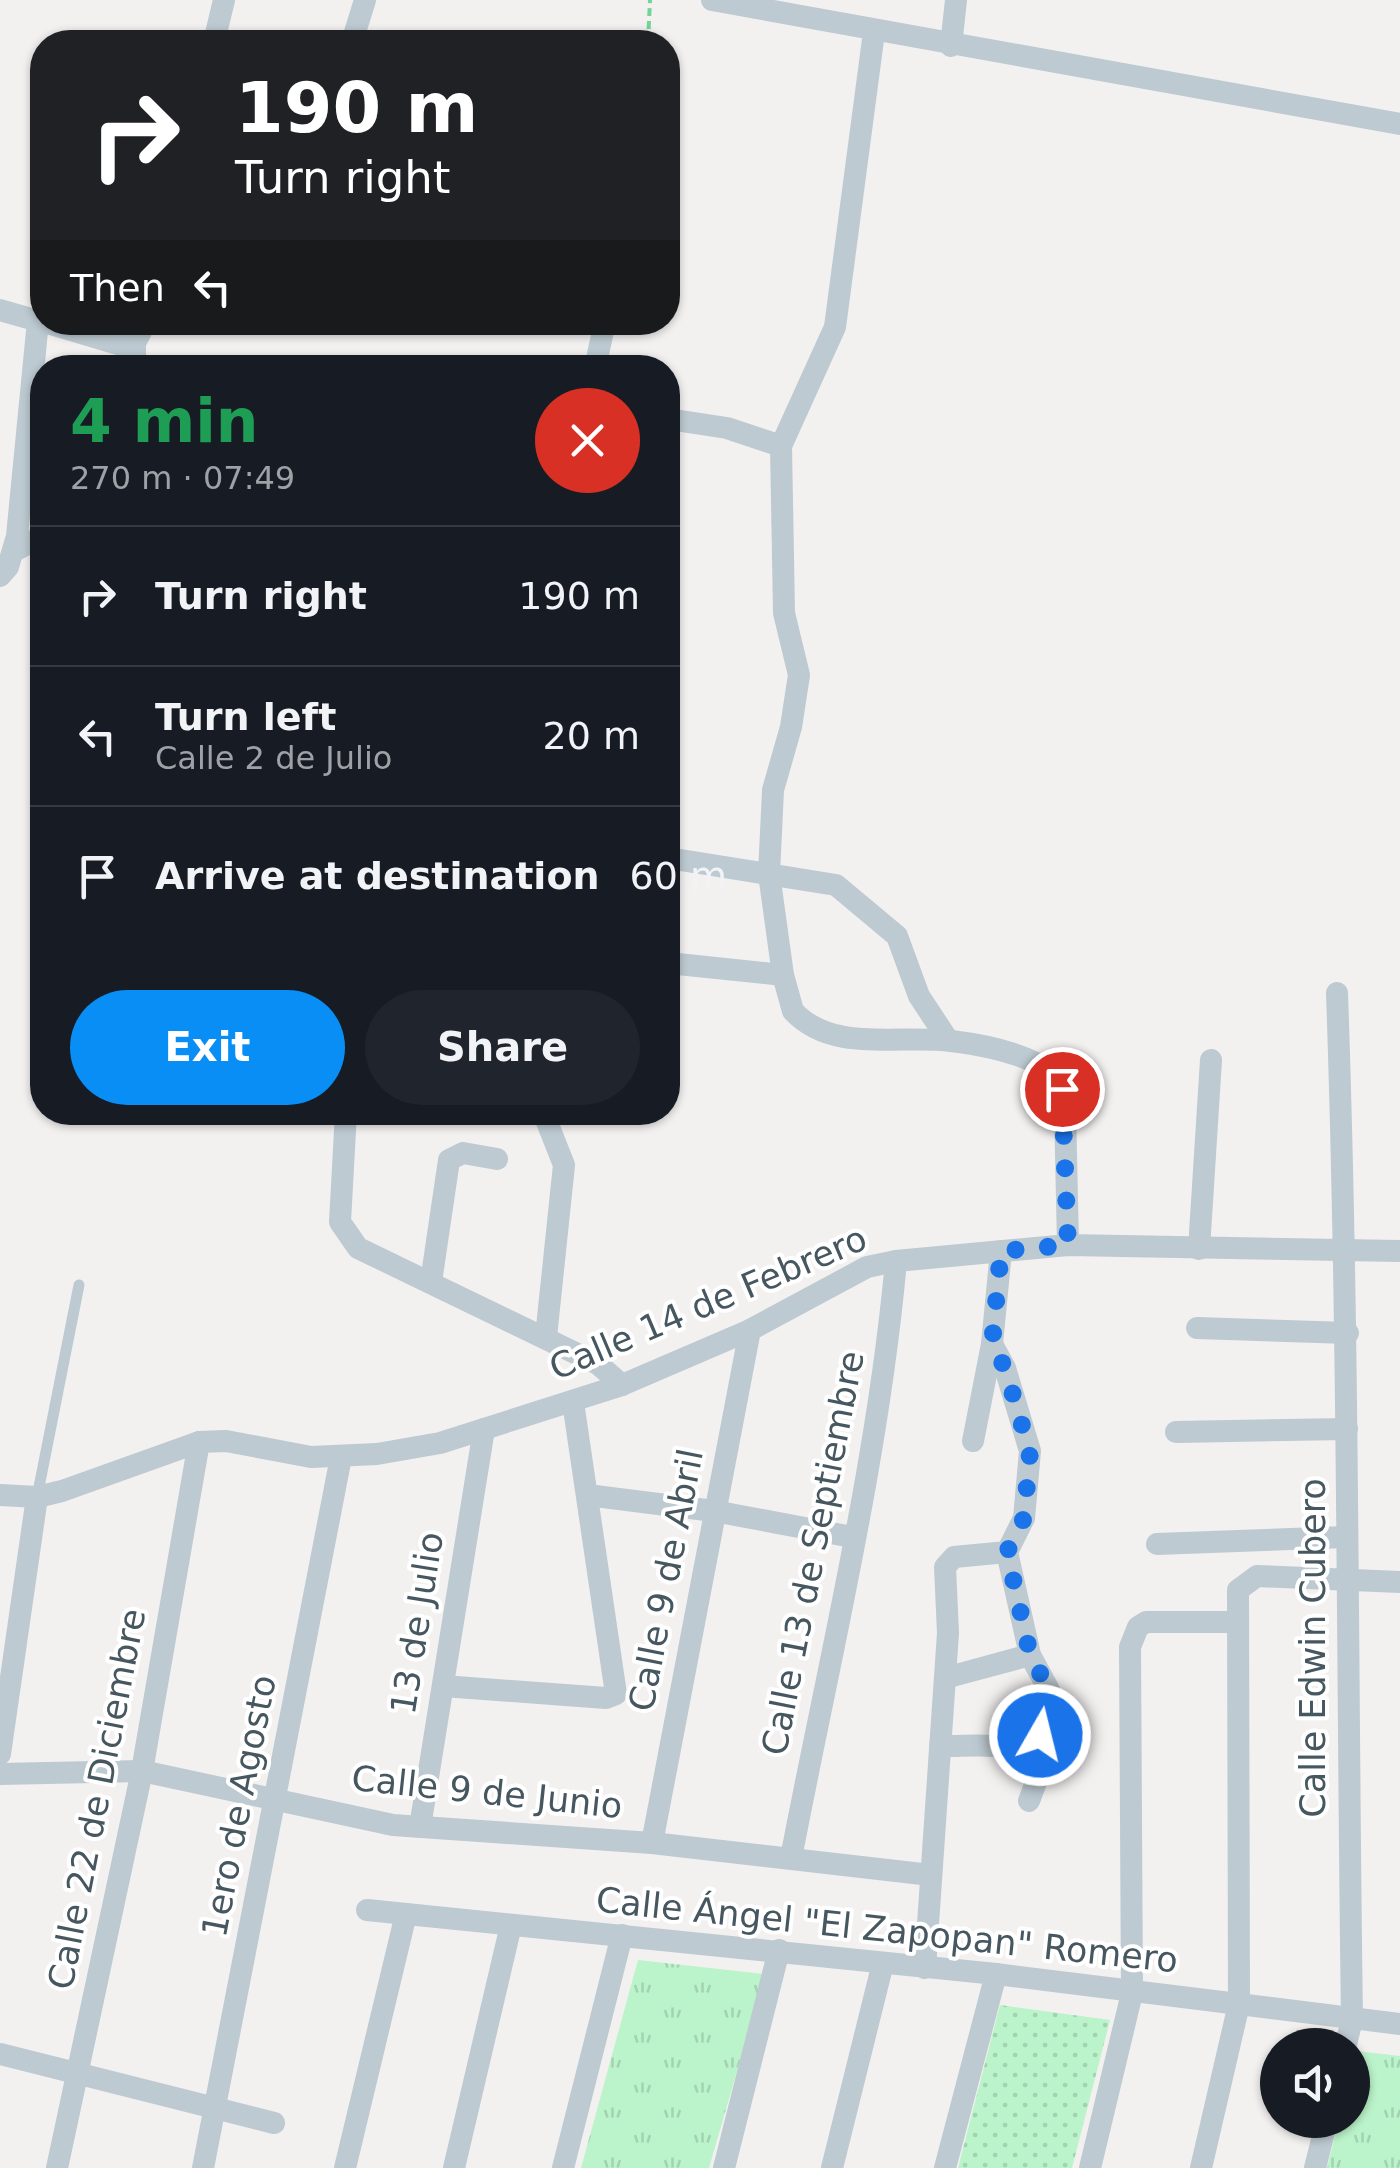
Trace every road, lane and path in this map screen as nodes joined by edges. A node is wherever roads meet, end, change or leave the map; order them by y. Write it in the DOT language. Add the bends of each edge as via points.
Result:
graph roads {
  1 [pos="224,0"];
  2 [pos="364,0"];
  3 [pos="650,0"];
  4 [pos="956,0"];
  5 [pos="723,1"];
  6 [pos="217,30"];
  7 [pos="355,30"];
  8 [pos="649,30"];
  9 [pos="874,32"];
  10 [pos="951,46"];
  11 [pos="1400,124"];
  12 [pos="0,310"];
  13 [pos="30,319"];
  14 [pos="87,335"];
  15 [pos="137,335"];
  16 [pos="30,416"];
  17 [pos="680,422"];
  18 [pos="781,446"];
  19 [pos="30,543"];
  20 [pos="14,552"];
  21 [pos="0,576"];
  22 [pos="680,860"];
  23 [pos="769,874"];
  24 [pos="680,964"];
  25 [pos="782,975"];
  26 [pos="1337,993"];
  27 [pos="948,1040"];
  28 [pos="1210,1060"];
  29 [pos="345,1125"];
  30 [pos="548,1125"];
  31 [pos="498,1159"];
  32 [pos="1068,1245"];
  33 [pos="1199,1248"];
  34 [pos="1346,1250"];
  35 [pos="1001,1251"];
  36 [pos="1400,1252"];
  37 [pos="896,1261"];
  38 [pos="432,1282"];
  39 [pos="79,1285"];
  40 [pos="1197,1328"];
  41 [pos="750,1330"];
  42 [pos="1348,1333"];
  43 [pos="546,1337"];
  44 [pos="992,1344"];
  45 [pos="622,1385"];
  46 [pos="574,1402"];
  47 [pos="484,1429"];
  48 [pos="1347,1430"];
  49 [pos="1176,1432"];
  50 [pos="973,1441"];
  51 [pos="199,1442"];
  52 [pos="341,1456"];
  53 [pos="0,1495"];
  54 [pos="587,1495"];
  55 [pos="37,1497"];
  56 [pos="714,1511"];
  57 [pos="852,1537"];
  58 [pos="1346,1537"];
  59 [pos="1157,1544"];
  60 [pos="1007,1552"];
  61 [pos="1346,1578"];
  62 [pos="1400,1582"];
  63 [pos="1236,1622"];
  64 [pos="1030,1654"];
  65 [pos="945,1678"];
  66 [pos="443,1686"];
  67 [pos="940,1746"];
  68 [pos="0,1754"];
  69 [pos="1035,1755"];
  70 [pos="142,1771"];
  71 [pos="0,1774"];
  72 [pos="276,1798"];
  73 [pos="1029,1802"];
  74 [pos="420,1828"];
  75 [pos="652,1844"];
  76 [pos="791,1858"];
  77 [pos="931,1875"];
  78 [pos="366,1910"];
  79 [pos="406,1914"];
  80 [pos="511,1925"];
  81 [pos="622,1935"];
  82 [pos="779,1950"];
  83 [pos="884,1963"];
  84 [pos="926,1968"];
  85 [pos="996,1974"];
  86 [pos="1132,1993"];
  87 [pos="1240,2004"];
  88 [pos="1352,2019"];
  89 [pos="1400,2024"];
  90 [pos="1350,2028"];
  91 [pos="0,2054"];
  92 [pos="78,2072"];
  93 [pos="216,2112"];
  94 [pos="274,2123"];
  95 [pos="1322,2138"];
  96 [pos="56,2168"];
  97 [pos="203,2168"];
  98 [pos="344,2168"];
  99 [pos="454,2168"];
  100 [pos="562,2168"];
  101 [pos="724,2168"];
  102 [pos="832,2168"];
  103 [pos="946,2168"];
  104 [pos="1090,2168"];
  105 [pos="1200,2168"];
  106 [pos="1315,2168"];
  1 -- 6 [label="street"];
  2 -- 7 [label="street"];
  3 -- 8 [label="path"];
  4 -- 10 [label="street"];
  5 -- 9 [label="street"];
  9 -- 10 [label="street"];
  9 -- 18 [label="street" via="835,327"];
  10 -- 11 [label="street"];
  12 -- 13 [label="street"];
  14 -- 15 [label="street" via="122,345"];
  16 -- 20 [label="street"];
  17 -- 18 [label="street"];
  18 -- 23 [label="street" via="784,614 799,675 773,790"];
  19 -- 20 [label="street"];
  20 -- 21 [label="street"];
  22 -- 23 [label="street"];
  23 -- 25 [label="street"];
  23 -- 27 [label="street" via="836,885 889,929"];
  24 -- 25 [label="street"];
  25 -- 27 [label="street" via="793,1011 824,1029 871,1041"];
  26 -- 34 [label="street, Calle Edwin Cubero"];
  27 -- 32 [label="street" via="1029,1058 1054,1074 1065,1108"];
  28 -- 33 [label="street"];
  29 -- 38 [label="street" via="340,1222 358,1248"];
  30 -- 43 [label="street" via="564,1165"];
  31 -- 38 [label="street" via="463,1154 449,1160"];
  32 -- 33 [label="street, Calle 14 de Febrero"];
  32 -- 35 [label="street, Calle 14 de Febrero"];
  33 -- 34 [label="street, Calle 14 de Febrero"];
  34 -- 36 [label="street, Calle 14 de Febrero"];
  34 -- 42 [label="street, Calle Edwin Cubero"];
  35 -- 37 [label="street, Calle 14 de Febrero"];
  35 -- 44 [label="street"];
  37 -- 41 [label="street, Calle 14 de Febrero" via="867,1267"];
  37 -- 57 [label="street, Calle 13 de Septiembre" via="888,1350"];
  38 -- 43 [label="street"];
  39 -- 55 [label="lane"];
  40 -- 42 [label="street"];
  41 -- 45 [label="street, Calle 14 de Febrero"];
  41 -- 56 [label="street, Calle 9 de Abril"];
  42 -- 48 [label="street, Calle Edwin Cubero"];
  43 -- 45 [label="street"];
  44 -- 50 [label="street"];
  44 -- 60 [label="street" via="1030,1452 1024,1518"];
  45 -- 46 [label="street, Calle 14 de Febrero"];
  46 -- 47 [label="street, Calle 14 de Febrero"];
  46 -- 54 [label="street"];
  47 -- 52 [label="street, Calle 14 de Febrero" via="440,1443"];
  47 -- 66 [label="street, 13 de Julio"];
  48 -- 49 [label="street"];
  48 -- 58 [label="street, Calle Edwin Cubero"];
  51 -- 52 [label="street, Calle 14 de Febrero"];
  51 -- 55 [label="street, Calle 14 de Febrero"];
  51 -- 70 [label="street, Calle 22 de Diciembre"];
  52 -- 72 [label="street, 1ero de Agosto"];
  53 -- 55 [label="street, Calle 14 de Febrero"];
  54 -- 56 [label="street"];
  54 -- 66 [label="street" via="616,1694"];
  55 -- 68 [label="street"];
  56 -- 57 [label="street"];
  56 -- 75 [label="street, Calle 9 de Abril"];
  57 -- 76 [label="street, Calle 13 de Septiembre"];
  58 -- 59 [label="street"];
  58 -- 61 [label="street, Calle Edwin Cubero"];
  60 -- 64 [label="street"];
  60 -- 65 [label="street" via="948,1559"];
  61 -- 62 [label="street"];
  61 -- 63 [label="street" via="1246,1580 1235,1603"];
  61 -- 88 [label="street, Calle Edwin Cubero"];
  63 -- 86 [label="street" via="1146,1622 1133,1635"];
  63 -- 87 [label="street"];
  64 -- 65 [label="street"];
  64 -- 69 [label="street" via="1049,1690"];
  65 -- 67 [label="street"];
  66 -- 74 [label="street, 13 de Julio"];
  67 -- 69 [label="street"];
  67 -- 77 [label="street"];
  69 -- 73 [label="street" via="1042,1766"];
  70 -- 71 [label="street, Calle 9 de Junio"];
  70 -- 72 [label="street, Calle 9 de Junio"];
  70 -- 92 [label="street, Calle 22 de Diciembre"];
  72 -- 74 [label="street, Calle 9 de Junio"];
  72 -- 93 [label="street, 1ero de Agosto"];
  74 -- 75 [label="street, Calle 9 de Junio"];
  75 -- 76 [label="street, Calle 9 de Junio"];
  76 -- 77 [label="street, Calle 9 de Junio"];
  77 -- 84 [label="street"];
  78 -- 79 [label="street, Calle Ángel \"El Zapopan\" Romero"];
  79 -- 80 [label="street, Calle Ángel \"El Zapopan\" Romero"];
  79 -- 98 [label="street"];
  80 -- 81 [label="street, Calle Ángel \"El Zapopan\" Romero"];
  80 -- 99 [label="street"];
  81 -- 82 [label="street, Calle Ángel \"El Zapopan\" Romero"];
  81 -- 100 [label="street"];
  82 -- 83 [label="street, Calle Ángel \"El Zapopan\" Romero"];
  82 -- 101 [label="street"];
  83 -- 84 [label="street, Calle Ángel \"El Zapopan\" Romero"];
  83 -- 102 [label="street"];
  84 -- 85 [label="street, Calle Ángel \"El Zapopan\" Romero"];
  85 -- 86 [label="street, Calle Ángel \"El Zapopan\" Romero"];
  85 -- 103 [label="street"];
  86 -- 87 [label="street, Calle Ángel \"El Zapopan\" Romero"];
  86 -- 104 [label="street"];
  87 -- 88 [label="street, Calle Ángel \"El Zapopan\" Romero"];
  87 -- 105 [label="street"];
  88 -- 89 [label="street, Calle Ángel \"El Zapopan\" Romero"];
  88 -- 90 [label="street, Calle Edwin Cubero"];
  91 -- 92 [label="street"];
  92 -- 93 [label="street"];
  92 -- 96 [label="street, Calle 22 de Diciembre"];
  93 -- 94 [label="street"];
  93 -- 97 [label="street, 1ero de Agosto"];
  95 -- 106 [label="street"];
}
